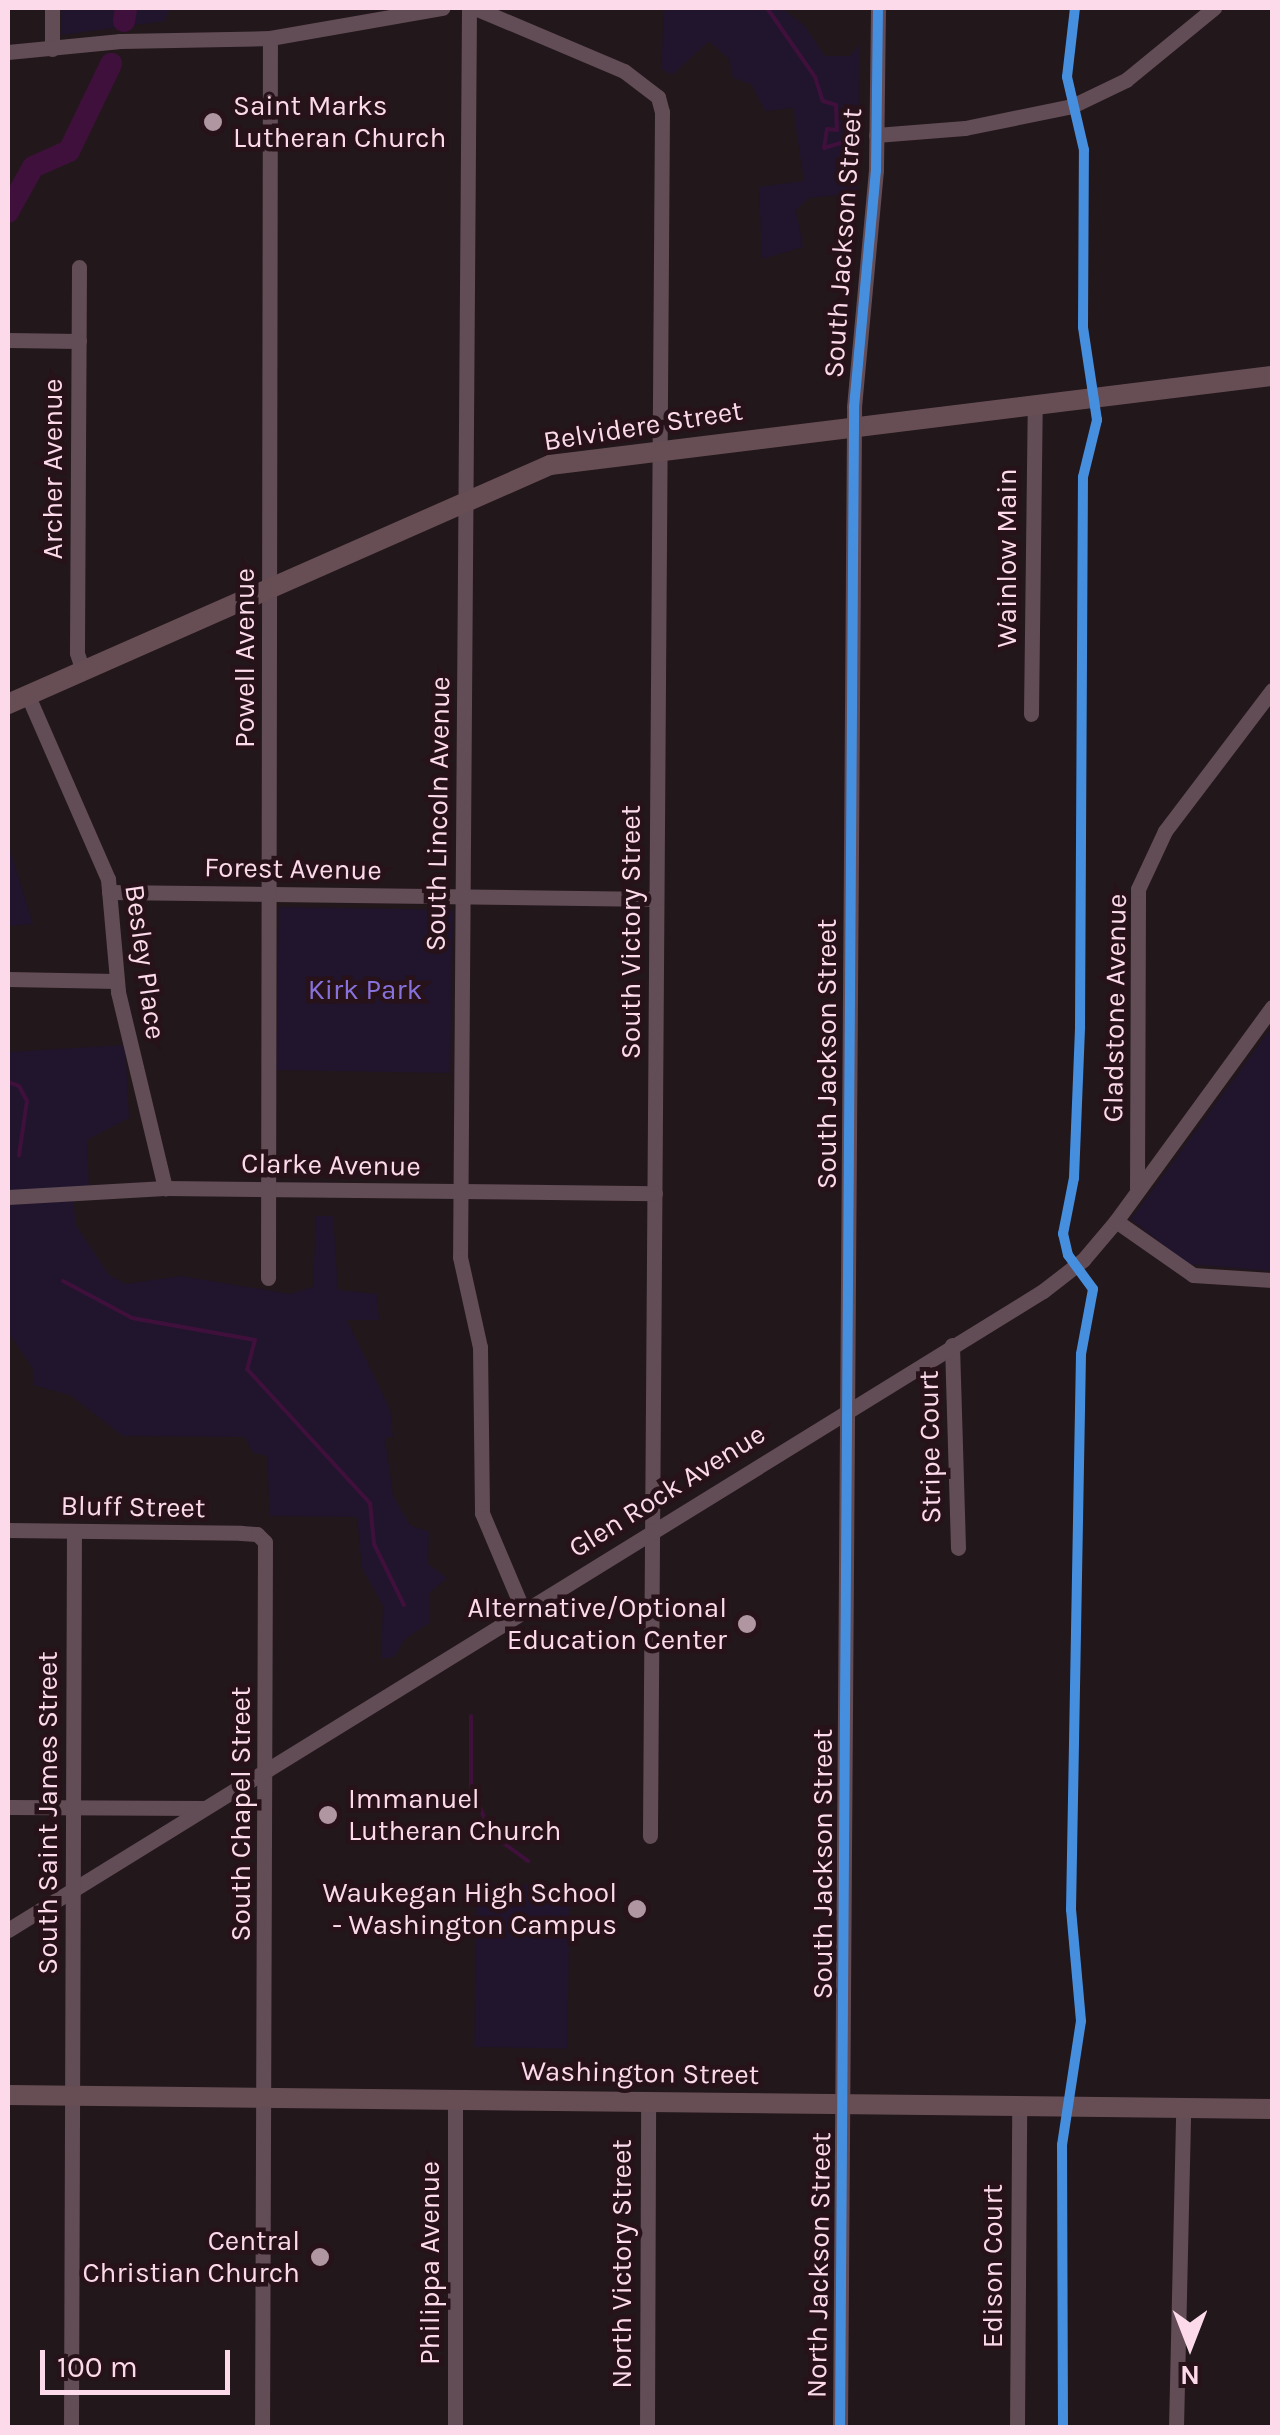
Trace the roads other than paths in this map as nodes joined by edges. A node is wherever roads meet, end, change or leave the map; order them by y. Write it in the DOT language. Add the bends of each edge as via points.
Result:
graph roads {
  1 [pos="52,8"];
  2 [pos="442,8"];
  3 [pos="472,8"];
  4 [pos="878,8"];
  5 [pos="1214,8"];
  6 [pos="270,38"];
  7 [pos="52,50"];
  8 [pos="8,52"];
  9 [pos="876,135"];
  10 [pos="79,267"];
  11 [pos="8,340"];
  12 [pos="79,340"];
  13 [pos="1272,376"];
  14 [pos="1035,403"];
  15 [pos="854,424"];
  16 [pos="659,449"];
  17 [pos="467,501"];
  18 [pos="271,587"];
  19 [pos="83,671"];
  20 [pos="1272,690"];
  21 [pos="28,696"];
  22 [pos="8,704"];
  23 [pos="1031,714"];
  24 [pos="109,892"];
  25 [pos="269,894"];
  26 [pos="461,896"];
  27 [pos="656,899"];
  28 [pos="8,980"];
  29 [pos="116,981"];
  30 [pos="1272,1008"];
  31 [pos="165,1188"];
  32 [pos="1137,1188"];
  33 [pos="269,1190"];
  34 [pos="460,1191"];
  35 [pos="655,1194"];
  36 [pos="8,1196"];
  37 [pos="1116,1220"];
  38 [pos="268,1278"];
  39 [pos="1272,1280"];
  40 [pos="952,1345"];
  41 [pos="848,1408"];
  42 [pos="8,1530"];
  43 [pos="654,1530"];
  44 [pos="74,1532"];
  45 [pos="257,1534"];
  46 [pos="958,1548"];
  47 [pos="523,1610"];
  48 [pos="266,1770"];
  49 [pos="8,1807"];
  50 [pos="73,1808"];
  51 [pos="204,1808"];
  52 [pos="650,1836"];
  53 [pos="73,1890"];
  54 [pos="8,1930"];
  55 [pos="8,2095"];
  56 [pos="72,2096"];
  57 [pos="263,2097"];
  58 [pos="455,2099"];
  59 [pos="648,2100"];
  60 [pos="844,2102"];
  61 [pos="1019,2105"];
  62 [pos="1183,2108"];
  63 [pos="1272,2109"];
  64 [pos="71,2428"];
  65 [pos="262,2428"];
  66 [pos="455,2428"];
  67 [pos="646,2428"];
  68 [pos="840,2428"];
  69 [pos="1017,2428"];
  70 [pos="1176,2428"];
  1 -- 7 [label="street"];
  2 -- 6 [label="street"];
  3 -- 16 [label="street, South Victory Street" via="602,60 639,80 661,104"];
  3 -- 17 [label="street, South Lincoln Avenue"];
  4 -- 9 [label="street, South Jackson Street"];
  5 -- 9 [label="street" via="1126,80 1072,106 965,128"];
  6 -- 7 [label="street" via="120,40"];
  6 -- 18 [label="street, Powell Avenue"];
  7 -- 8 [label="street"];
  9 -- 15 [label="street, South Jackson Street"];
  10 -- 12 [label="street, Archer Avenue"];
  11 -- 12 [label="street"];
  12 -- 19 [label="street, Archer Avenue" via="77,653"];
  13 -- 14 [label="main road, Belvidere Street"];
  14 -- 15 [label="main road, Belvidere Street"];
  14 -- 23 [label="street, Wainlow Main"];
  15 -- 16 [label="main road, Belvidere Street"];
  15 -- 41 [label="street, South Jackson Street"];
  16 -- 17 [label="main road, Belvidere Street" via="550,465"];
  16 -- 27 [label="street, South Victory Street"];
  17 -- 18 [label="main road, Belvidere Street"];
  17 -- 26 [label="street, South Lincoln Avenue"];
  18 -- 19 [label="main road, Belvidere Street"];
  18 -- 25 [label="street, Powell Avenue"];
  19 -- 21 [label="main road, Belvidere Street"];
  20 -- 32 [label="street, Gladstone Avenue" via="1165,831 1138,889"];
  21 -- 22 [label="main road, Belvidere Street"];
  21 -- 24 [label="street, Besley Place"];
  24 -- 25 [label="street, Forest Avenue"];
  24 -- 29 [label="street, Besley Place"];
  25 -- 26 [label="street, Forest Avenue"];
  25 -- 33 [label="street, Powell Avenue"];
  26 -- 27 [label="street, Forest Avenue"];
  26 -- 34 [label="street, South Lincoln Avenue"];
  27 -- 35 [label="street, South Victory Street"];
  28 -- 29 [label="street"];
  29 -- 31 [label="street, Besley Place"];
  30 -- 32 [label="street, Glen Rock Avenue"];
  31 -- 33 [label="street, Clarke Avenue"];
  31 -- 36 [label="street, Clarke Avenue"];
  32 -- 37 [label="street, Glen Rock Avenue"];
  33 -- 34 [label="street, Clarke Avenue"];
  33 -- 38 [label="street, Powell Avenue"];
  34 -- 35 [label="street, Clarke Avenue"];
  34 -- 47 [label="street, South Lincoln Avenue" via="464,1290 480,1347 482,1512"];
  35 -- 43 [label="street, South Victory Street"];
  37 -- 39 [label="street" via="1188,1273"];
  37 -- 40 [label="street, Glen Rock Avenue" via="1078,1264"];
  40 -- 41 [label="street, Glen Rock Avenue"];
  40 -- 46 [label="street, Stripe Court"];
  41 -- 43 [label="street, Glen Rock Avenue"];
  41 -- 60 [label="street, South Jackson Street"];
  42 -- 44 [label="street, Bluff Street"];
  43 -- 47 [label="street, Glen Rock Avenue"];
  43 -- 52 [label="street, South Victory Street"];
  44 -- 45 [label="street, Bluff Street"];
  44 -- 50 [label="street, South Saint James Street"];
  45 -- 48 [label="street, South Chapel Street" via="268,1566"];
  47 -- 48 [label="street, Glen Rock Avenue"];
  48 -- 51 [label="street, Glen Rock Avenue"];
  48 -- 57 [label="street, South Chapel Street"];
  49 -- 50 [label="street"];
  50 -- 51 [label="street"];
  50 -- 53 [label="street, South Saint James Street"];
  51 -- 53 [label="street, Glen Rock Avenue"];
  53 -- 54 [label="street, Glen Rock Avenue"];
  53 -- 56 [label="street, South Saint James Street"];
  55 -- 56 [label="main road, Washington Street"];
  56 -- 57 [label="main road, Washington Street"];
  56 -- 64 [label="street, South Saint James Street"];
  57 -- 58 [label="main road, Washington Street"];
  57 -- 65 [label="street, South Chapel Street"];
  58 -- 59 [label="main road, Washington Street"];
  58 -- 66 [label="street, Philippa Avenue"];
  59 -- 60 [label="main road, Washington Street"];
  59 -- 67 [label="street, North Victory Street"];
  60 -- 61 [label="main road, Washington Street"];
  60 -- 68 [label="street, North Jackson Street"];
  61 -- 62 [label="main road, Washington Street"];
  61 -- 69 [label="street, Edison Court"];
  62 -- 63 [label="main road, Washington Street"];
  62 -- 70 [label="street"];
}
